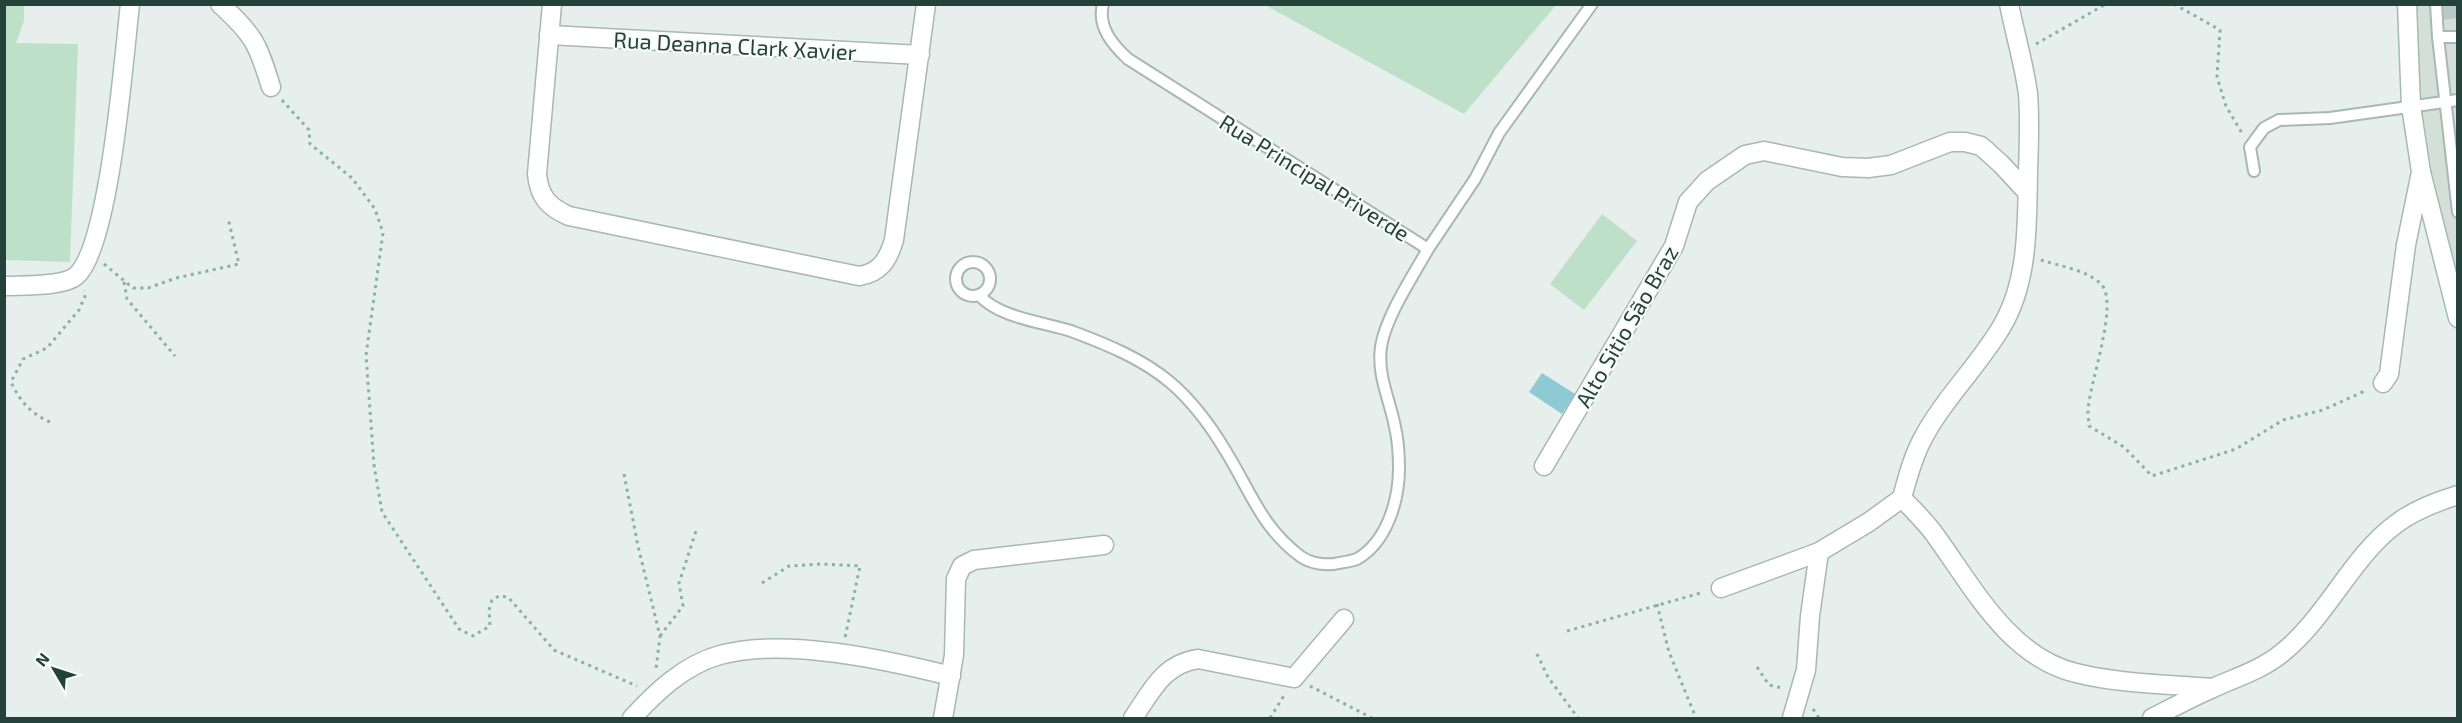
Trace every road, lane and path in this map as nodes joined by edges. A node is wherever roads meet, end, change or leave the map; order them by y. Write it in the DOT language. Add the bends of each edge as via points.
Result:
graph roads {
  1 [pos="130,4"];
  2 [pos="220,4"];
  3 [pos="552,4"];
  4 [pos="926,4"];
  5 [pos="1103,4"];
  6 [pos="1592,4"];
  7 [pos="2008,4"];
  8 [pos="2106,4"];
  9 [pos="2174,4"];
  10 [pos="2406,4"];
  11 [pos="2436,4"];
  12 [pos="549,35"];
  13 [pos="2438,37"];
  14 [pos="2457,37"];
  15 [pos="2019,54"];
  16 [pos="920,55"];
  17 [pos="271,87"];
  18 [pos="2452,101"];
  19 [pos="2411,106"];
  20 [pos="2250,147"];
  21 [pos="2254,171"];
  22 [pos="2421,172"];
  23 [pos="2027,192"];
  24 [pos="2457,212"];
  25 [pos="228,218"];
  26 [pos="1428,249"];
  27 [pos="91,253"];
  28 [pos="2025,255"];
  29 [pos="74,278"];
  30 [pos="124,282"];
  31 [pos="4,286"];
  32 [pos="980,295"];
  33 [pos="2457,318"];
  34 [pos="175,356"];
  35 [pos="2383,383"];
  36 [pos="50,422"];
  37 [pos="1544,466"];
  38 [pos="624,474"];
  39 [pos="2457,495"];
  40 [pos="1902,498"];
  41 [pos="696,531"];
  42 [pos="1104,545"];
  43 [pos="1819,552"];
  44 [pos="762,583"];
  45 [pos="1720,588"];
  46 [pos="1656,604"];
  47 [pos="1344,619"];
  48 [pos="1567,631"];
  49 [pos="660,636"];
  50 [pos="842,654"];
  51 [pos="1537,654"];
  52 [pos="951,676"];
  53 [pos="1294,678"];
  54 [pos="2213,688"];
  55 [pos="654,694"];
  56 [pos="1790,715"];
  57 [pos="632,718"];
  58 [pos="943,718"];
  59 [pos="1133,718"];
  60 [pos="1270,718"];
  61 [pos="1372,718"];
  62 [pos="1578,718"];
  63 [pos="1696,718"];
  64 [pos="2152,718"];
  1 -- 27 [label="street" via="112,163"];
  2 -- 17 [label="street" via="246,28 260,50"];
  3 -- 12 [label="street"];
  4 -- 16 [label="street"];
  5 -- 26 [label="lane, Rua Principal Priverde" via="1104,28 1112,44 1128,58"];
  6 -- 26 [label="lane, Rua Principal Priverde" via="1499,133 1475,179"];
  7 -- 15 [label="street"];
  8 -- 15 [label="path"];
  9 -- 20 [label="path" via="2220,30 2217,77 2226,106"];
  10 -- 19 [label="street"];
  11 -- 13 [label="lane"];
  12 -- 16 [label="street, Rua Deanna Clark Xavier"];
  12 -- 16 [label="street" via="537,174 538,188 554,209 569,216 859,276 868,275 885,262 894,240"];
  13 -- 14 [label="lane"];
  13 -- 18 [label="lane"];
  15 -- 23 [label="street" via="2028,93"];
  17 -- 55 [label="path" via="309,130 310,144 352,178 375,209 383,233 366,355 374,465 382,512 459,629 473,636 490,626 492,600 508,597 554,650"];
  18 -- 19 [label="lane"];
  18 -- 24 [label="lane"];
  19 -- 20 [label="lane" via="2330,118 2279,120 2264,128"];
  19 -- 22 [label="street"];
  20 -- 21 [label="lane"];
  22 -- 33 [label="street"];
  22 -- 35 [label="street" via="2406,245 2389,374"];
  23 -- 28 [label="street"];
  23 -- 37 [label="street, Alto Sitio São Braz" via="1980,146 1965,142 1950,142 1891,165 1868,168 1842,167 1764,151 1745,155 1707,181 1688,202 1674,246"];
  25 -- 30 [label="path" via="239,264 148,288 133,288"];
  26 -- 32 [label="lane" via="1395,309 1381,345 1380,369 1396,428 1396,498 1388,523 1372,546 1356,559 1328,566 1303,558 1275,535 1201,413 1171,383 1142,362 1103,344 995,309"];
  27 -- 29 [label="street"];
  27 -- 30 [label="path"];
  28 -- 35 [label="path" via="2082,273 2101,284 2106,293 2106,318 2088,411 2089,426 2124,447 2152,476 2236,449 2283,420 2323,410"];
  28 -- 40 [label="street" via="2018,291 2003,325 1934,420 1912,462"];
  29 -- 31 [label="street"];
  29 -- 36 [label="path" via="86,294 80,310 47,348 23,359 11,382 20,400"];
  30 -- 34 [label="path" via="127,299"];
  38 -- 49 [label="path"];
  39 -- 54 [label="street" via="2394,525 2303,635 2257,670"];
  40 -- 43 [label="street"];
  40 -- 54 [label="street" via="1934,533 1983,603 2014,638 2039,658 2074,673 2113,680"];
  41 -- 49 [label="path" via="680,583 682,606"];
  42 -- 52 [label="street" via="974,560 962,566 956,579"];
  43 -- 45 [label="street"];
  43 -- 56 [label="street" via="1806,670"];
  44 -- 50 [label="path" via="789,566 860,566"];
  45 -- 46 [label="path"];
  46 -- 48 [label="path"];
  46 -- 63 [label="path" via="1669,652"];
  47 -- 53 [label="street"];
  49 -- 55 [label="path"];
  50 -- 52 [label="street"];
  50 -- 55 [label="street" via="759,650 718,656 692,667"];
  51 -- 62 [label="path" via="1548,677"];
  52 -- 58 [label="street"];
  53 -- 59 [label="street" via="1198,659 1184,661 1163,676"];
  53 -- 60 [label="path"];
  53 -- 61 [label="path"];
  54 -- 64 [label="street"];
  55 -- 57 [label="street"];
}
